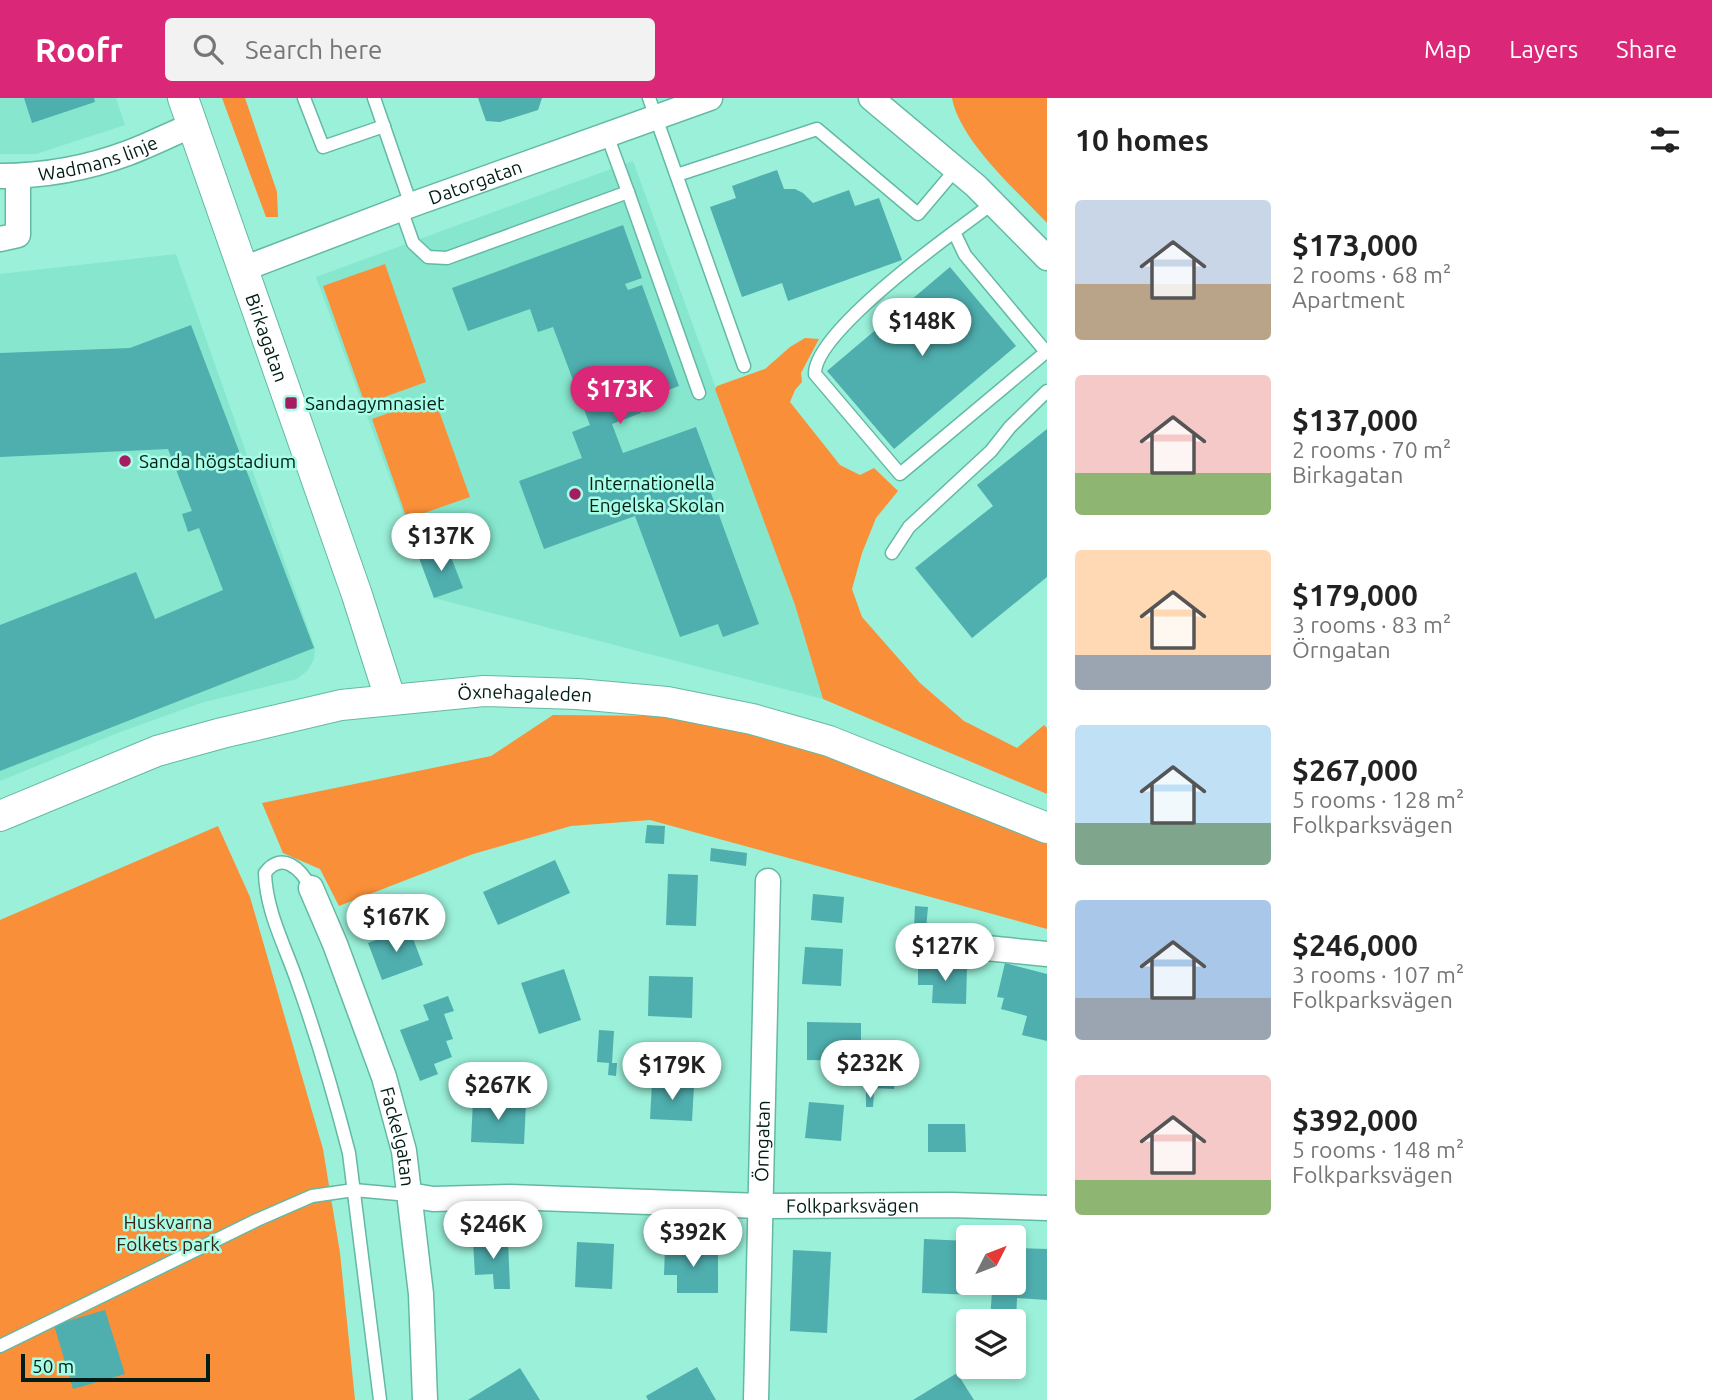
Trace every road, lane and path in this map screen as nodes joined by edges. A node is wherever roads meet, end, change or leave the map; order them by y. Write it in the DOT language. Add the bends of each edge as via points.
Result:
graph roads {
  1 [pos="304,98"];
  2 [pos="374,98"];
  3 [pos="710,98"];
  4 [pos="871,98"];
  5 [pos="652,107"];
  6 [pos="188,112"];
  7 [pos="384,126"];
  8 [pos="607,135"];
  9 [pos="956,169"];
  10 [pos="677,175"];
  11 [pos="9,176"];
  12 [pos="628,192"];
  13 [pos="993,203"];
  14 [pos="406,207"];
  15 [pos="954,232"];
  16 [pos="0,239"];
  17 [pos="1047,258"];
  18 [pos="243,269"];
  19 [pos="744,366"];
  20 [pos="1047,391"];
  21 [pos="699,393"];
  22 [pos="892,553"];
  23 [pos="390,698"];
  24 [pos="0,816"];
  25 [pos="1047,828"];
  26 [pos="768,881"];
  27 [pos="311,888"];
  28 [pos="956,945"];
  29 [pos="1047,954"];
  30 [pos="354,1190"];
  31 [pos="409,1195"];
  32 [pos="761,1206"];
  33 [pos="1047,1209"];
  34 [pos="0,1346"];
  35 [pos="380,1400"];
  36 [pos="425,1400"];
  37 [pos="756,1400"];
  1 -- 7 [label="lane" via="323,147"];
  2 -- 7 [label="lane"];
  3 -- 5 [label="street, Datorgatan"];
  4 -- 9 [label="street"];
  5 -- 8 [label="street, Datorgatan"];
  5 -- 10 [label="lane"];
  6 -- 11 [label="street, Wadmans linje" via="127,153 71,169"];
  6 -- 18 [label="street, Birkagatan"];
  7 -- 14 [label="lane"];
  8 -- 12 [label="lane"];
  8 -- 14 [label="street, Datorgatan"];
  9 -- 10 [label="lane" via="918,214 817,129"];
  9 -- 13 [label="street"];
  10 -- 19 [label="lane"];
  11 -- 16 [label="street" via="18,235"];
  12 -- 14 [label="lane" via="447,258 428,257 413,243"];
  12 -- 21 [label="lane"];
  13 -- 15 [label="lane"];
  13 -- 17 [label="street"];
  14 -- 18 [label="street, Datorgatan"];
  15 -- 15 [label="lane" via="964,255 1046,352 900,474 814,368 819,356 868,300"];
  18 -- 23 [label="street, Birkagatan"];
  20 -- 22 [label="lane" via="909,527"];
  23 -- 24 [label="street, Öxnehagaleden" via="288,716 157,751"];
  23 -- 25 [label="street, Öxnehagaleden" via="484,691 667,702 829,741"];
  26 -- 32 [label="street, Örngatan"];
  27 -- 30 [label="lane" via="292,865 271,864 265,873 265,894 339,1113"];
  27 -- 31 [label="street, Fackelgatan" via="384,1077 404,1151"];
  28 -- 29 [label="street"];
  30 -- 31 [label="lane"];
  30 -- 34 [label="lane" via="312,1196"];
  30 -- 35 [label="lane"];
  31 -- 32 [label="street, Folkparksvägen"];
  31 -- 36 [label="street, Fackelgatan" via="421,1294"];
  32 -- 33 [label="street, Folkparksvägen"];
  32 -- 37 [label="street, Örngatan"];
}
